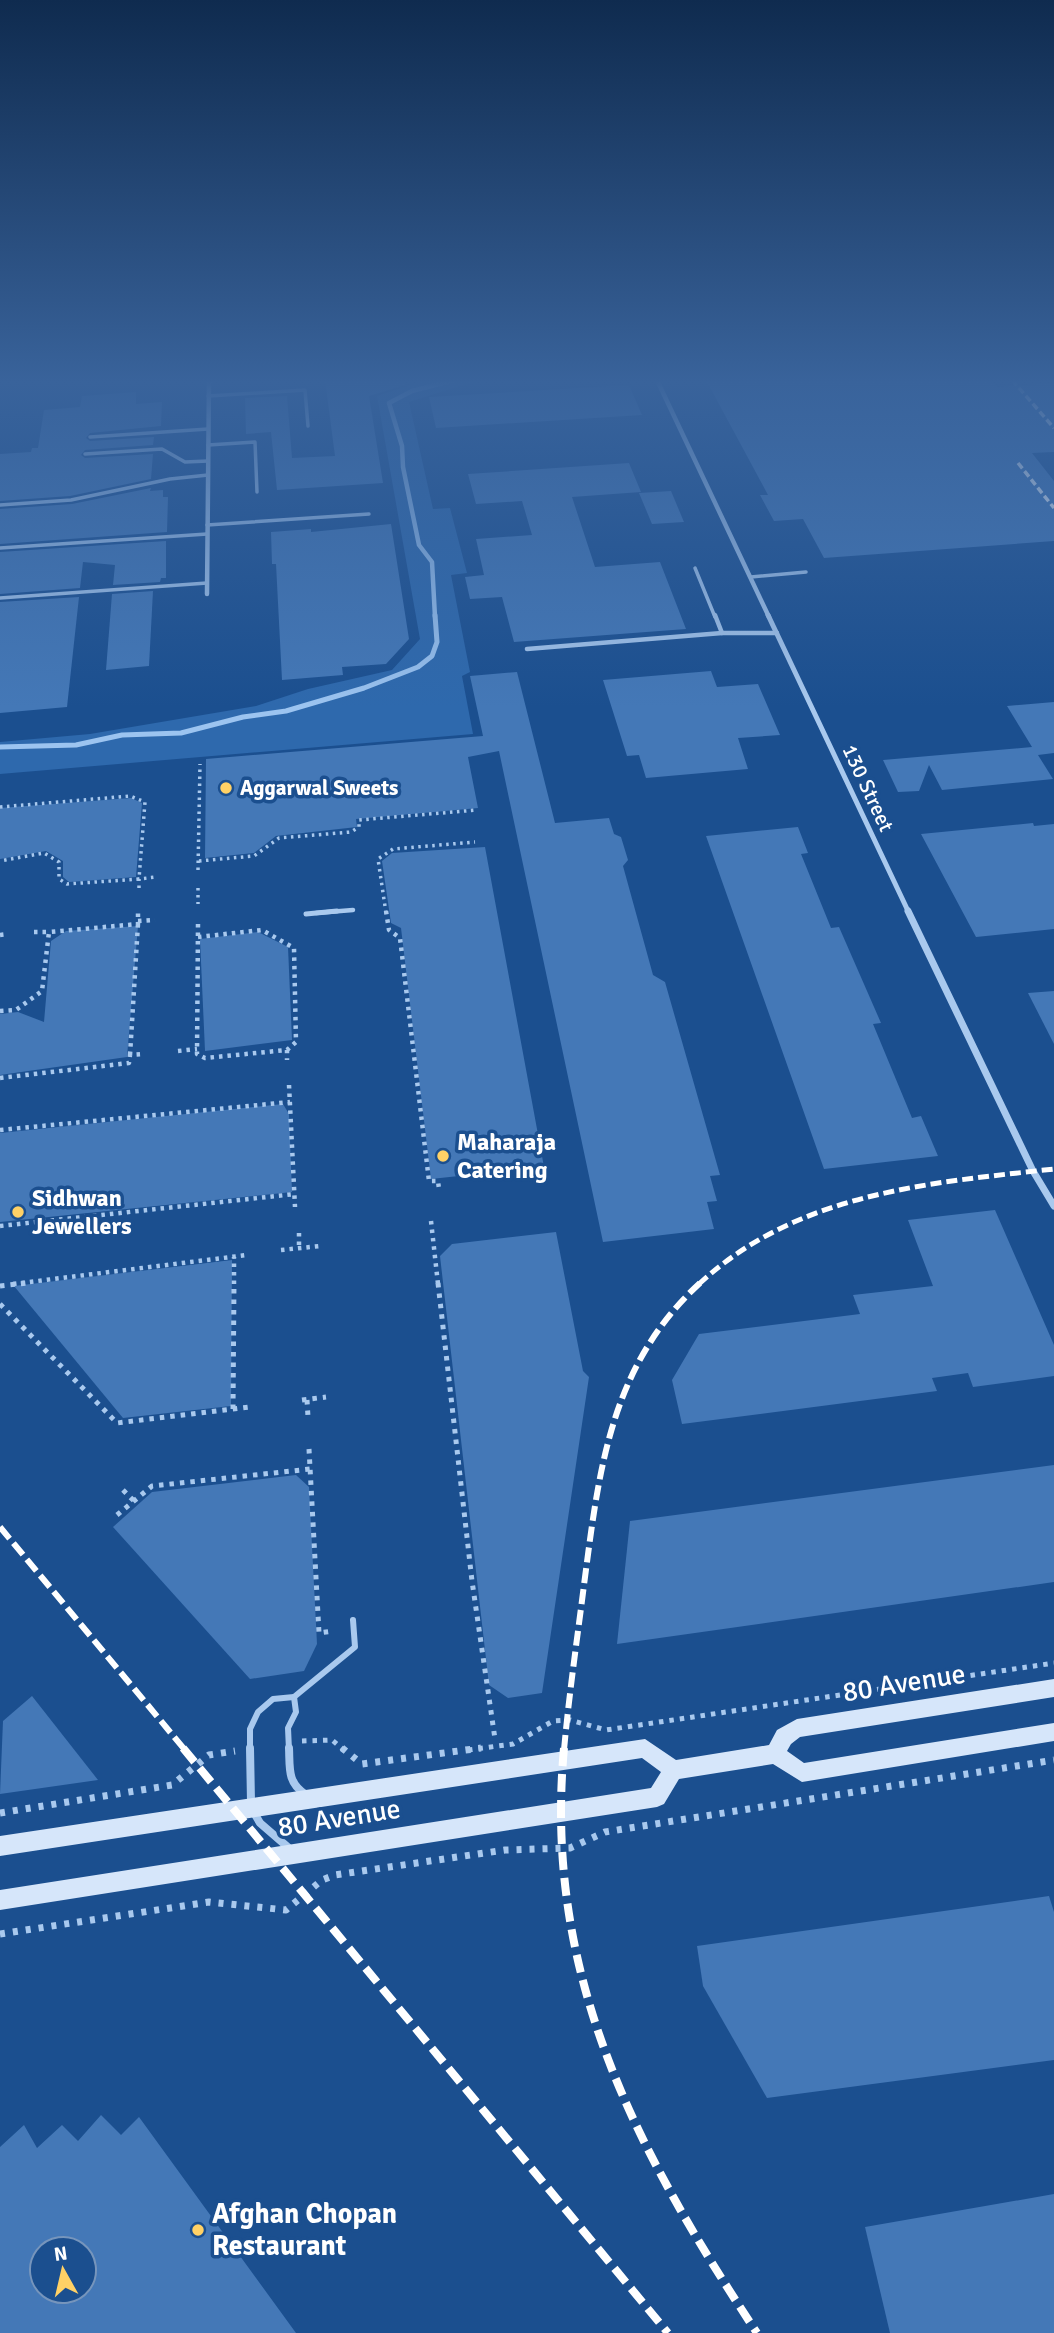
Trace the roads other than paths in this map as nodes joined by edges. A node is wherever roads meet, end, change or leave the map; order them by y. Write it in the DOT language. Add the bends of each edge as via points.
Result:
graph roads {
  1 [pos="123,489"];
  2 [pos="208,489"];
  3 [pos="257,489"];
  4 [pos="709,489"];
  5 [pos="257,492"];
  6 [pos="0,505"];
  7 [pos="369,514"];
  8 [pos="207,525"];
  9 [pos="207,534"];
  10 [pos="0,548"];
  11 [pos="695,568"];
  12 [pos="806,572"];
  13 [pos="751,577"];
  14 [pos="207,583"];
  15 [pos="207,594"];
  16 [pos="0,598"];
  17 [pos="722,632"];
  18 [pos="777,633"];
  19 [pos="527,649"];
  20 [pos="353,910"];
  21 [pos="306,914"];
  22 [pos="1054,1206"];
  23 [pos="353,1620"];
  24 [pos="1054,1688"];
  25 [pos="294,1697"];
  26 [pos="1054,1732"];
  27 [pos="775,1755"];
  28 [pos="673,1770"];
  29 [pos="313,1799"];
  30 [pos="251,1808"];
  31 [pos="0,1846"];
  32 [pos="295,1854"];
  33 [pos="0,1900"];
  1 -- 6 [label="lane" via="71,500"];
  2 -- 8 [label="street"];
  3 -- 5 [label="lane"];
  4 -- 13 [label="street, 130 Street"];
  7 -- 8 [label="lane"];
  8 -- 9 [label="street"];
  9 -- 10 [label="lane"];
  9 -- 14 [label="street"];
  11 -- 17 [label="lane"];
  12 -- 13 [label="lane"];
  13 -- 18 [label="street, 130 Street"];
  14 -- 15 [label="street"];
  14 -- 16 [label="lane"];
  17 -- 18 [label="lane"];
  17 -- 19 [label="lane"];
  18 -- 22 [label="street, 130 Street" via="1033,1171"];
  20 -- 21 [label="lane"];
  23 -- 25 [label="lane" via="355,1647"];
  24 -- 27 [label="main road, 80 Avenue" via="797,1728 784,1737"];
  25 -- 29 [label="lane" via="296,1712 288,1728 290,1779"];
  25 -- 30 [label="lane" via="273,1699 257,1712 250,1729"];
  26 -- 27 [label="main road" via="802,1773"];
  27 -- 28 [label="main road"];
  28 -- 29 [label="main road, 80 Avenue" via="645,1748"];
  28 -- 32 [label="main road, 80 Avenue" via="657,1797"];
  29 -- 30 [label="main road, 80 Avenue"];
  30 -- 31 [label="main road, 80 Avenue"];
  30 -- 32 [label="lane" via="260,1823"];
  32 -- 33 [label="main road, 80 Avenue"];
}
